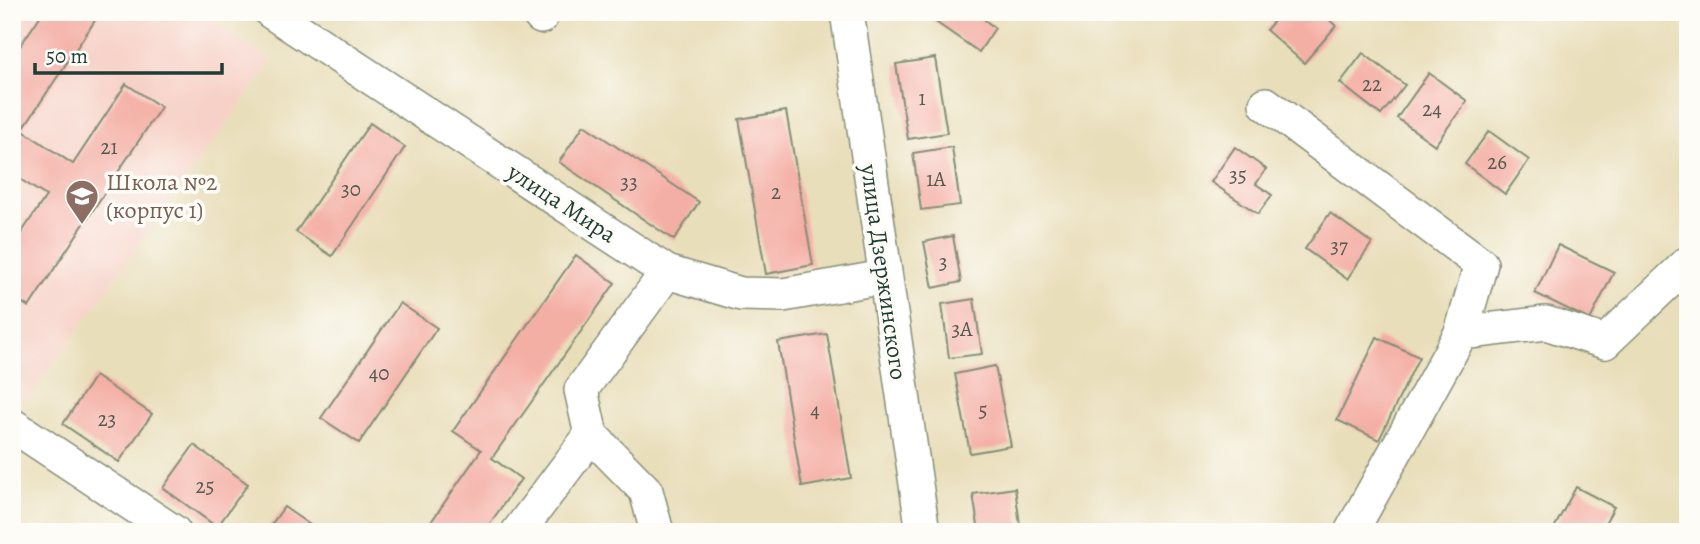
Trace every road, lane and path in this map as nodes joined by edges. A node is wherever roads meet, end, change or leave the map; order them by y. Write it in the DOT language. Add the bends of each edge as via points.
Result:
graph roads {
  1 [pos="271,12"];
  2 [pos="847,12"];
  3 [pos="1266,104"];
  4 [pos="1688,263"];
  5 [pos="667,272"];
  6 [pos="884,276"];
  7 [pos="1461,333"];
  8 [pos="12,425"];
  9 [pos="591,435"];
  10 [pos="174,532"];
  11 [pos="518,532"];
  12 [pos="657,532"];
  13 [pos="923,532"];
  14 [pos="1351,532"];
  1 -- 5 [label="street, улица Мира"];
  2 -- 6 [label="street, улица Дзержинского"];
  3 -- 7 [label="street" via="1481,264"];
  4 -- 7 [label="street" via="1605,342 1545,323"];
  5 -- 6 [label="street, улица Мира" via="741,294 783,295"];
  5 -- 9 [label="street" via="581,390"];
  6 -- 13 [label="street, улица Дзержинского"];
  7 -- 14 [label="street"];
  8 -- 10 [label="street"];
  9 -- 11 [label="street"];
  9 -- 12 [label="street" via="646,491"];
}
